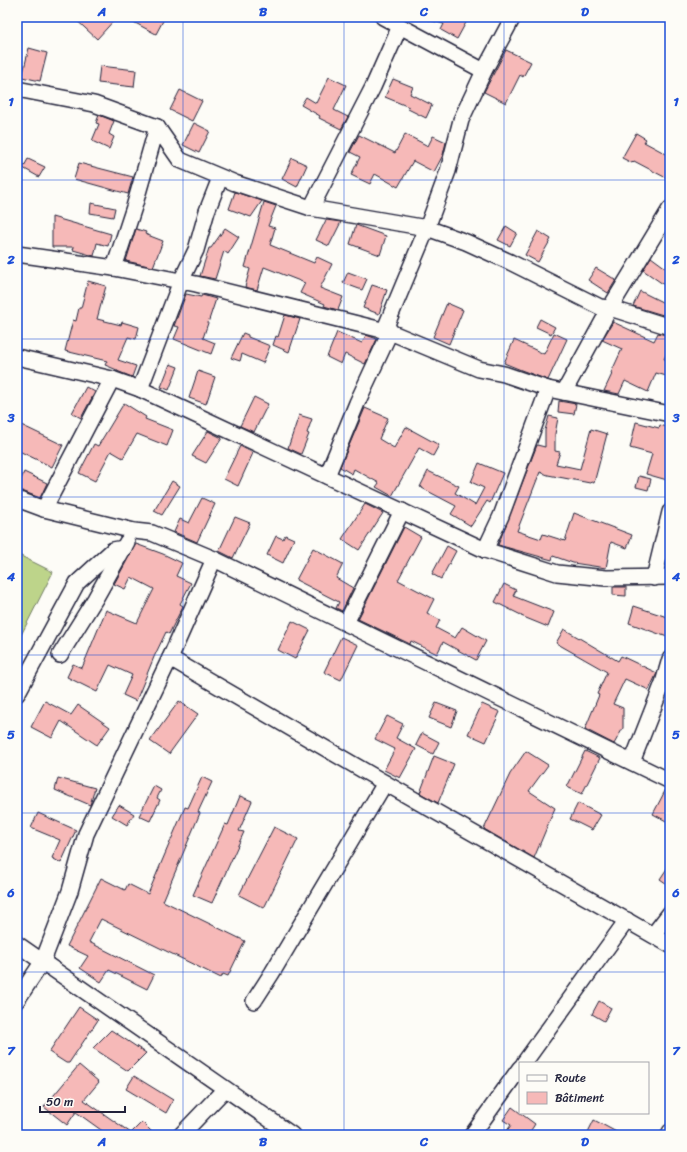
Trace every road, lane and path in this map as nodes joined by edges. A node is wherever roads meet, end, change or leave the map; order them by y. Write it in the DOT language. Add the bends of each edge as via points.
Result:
graph roads {
  1 [pos="384,17"];
  2 [pos="513,17"];
  3 [pos="400,26"];
  4 [pos="484,71"];
  5 [pos="17,89"];
  6 [pos="157,127"];
  7 [pos="220,178"];
  8 [pos="312,208"];
  9 [pos="670,209"];
  10 [pos="427,228"];
  11 [pos="17,254"];
  12 [pos="114,268"];
  13 [pos="181,281"];
  14 [pos="610,308"];
  15 [pos="670,327"];
  16 [pos="390,332"];
  17 [pos="17,357"];
  18 [pos="112,380"];
  19 [pos="140,388"];
  20 [pos="548,389"];
  21 [pos="564,392"];
  22 [pos="670,414"];
  23 [pos="327,476"];
  24 [pos="17,499"];
  25 [pos="44,509"];
  26 [pos="402,511"];
  27 [pos="670,512"];
  28 [pos="134,531"];
  29 [pos="124,548"];
  30 [pos="485,550"];
  31 [pos="214,559"];
  32 [pos="670,577"];
  33 [pos="654,578"];
  34 [pos="346,623"];
  35 [pos="60,655"];
  36 [pos="170,658"];
  37 [pos="670,659"];
  38 [pos="17,694"];
  39 [pos="632,762"];
  40 [pos="670,781"];
  41 [pos="385,782"];
  42 [pos="670,914"];
  43 [pos="627,920"];
  44 [pos="653,935"];
  45 [pos="17,944"];
  46 [pos="670,945"];
  47 [pos="43,961"];
  48 [pos="17,1000"];
  49 [pos="254,1001"];
  50 [pos="525,1062"];
  51 [pos="519,1069"];
  52 [pos="225,1089"];
  53 [pos="181,1135"];
  54 [pos="292,1135"];
  55 [pos="472,1135"];
  1 -- 3 [label="street"];
  2 -- 4 [label="street"];
  3 -- 4 [label="street"];
  3 -- 8 [label="street" via="373,87"];
  4 -- 10 [label="street" via="461,120 448,171"];
  5 -- 6 [label="street" via="94,104"];
  6 -- 7 [label="street" via="180,160"];
  6 -- 12 [label="street"];
  7 -- 8 [label="street"];
  7 -- 13 [label="street" via="196,250"];
  8 -- 10 [label="street"];
  9 -- 14 [label="street"];
  10 -- 14 [label="street" via="510,262 600,307"];
  10 -- 16 [label="street" via="387,324"];
  11 -- 12 [label="street"];
  12 -- 13 [label="street"];
  13 -- 16 [label="street"];
  13 -- 19 [label="street"];
  14 -- 15 [label="street"];
  14 -- 21 [label="street"];
  16 -- 20 [label="street" via="479,369 504,374"];
  16 -- 23 [label="street"];
  17 -- 18 [label="street"];
  18 -- 19 [label="street"];
  18 -- 25 [label="street"];
  19 -- 23 [label="street"];
  20 -- 21 [label="street"];
  20 -- 30 [label="street" via="501,516"];
  21 -- 22 [label="street"];
  23 -- 26 [label="street"];
  24 -- 25 [label="street"];
  25 -- 28 [label="street"];
  26 -- 30 [label="street"];
  26 -- 34 [label="street"];
  27 -- 33 [label="street"];
  28 -- 29 [label="street"];
  28 -- 31 [label="street" via="152,533"];
  29 -- 35 [label="street"];
  29 -- 38 [label="street" via="113,550 77,583"];
  30 -- 33 [label="street" via="557,573 606,578"];
  31 -- 34 [label="street"];
  31 -- 36 [label="street"];
  32 -- 33 [label="street"];
  34 -- 39 [label="street"];
  36 -- 41 [label="street"];
  36 -- 47 [label="street" via="86,834 70,891"];
  37 -- 39 [label="street"];
  39 -- 40 [label="street"];
  41 -- 43 [label="street"];
  41 -- 49 [label="street"];
  42 -- 44 [label="street"];
  43 -- 44 [label="street"];
  43 -- 50 [label="street"];
  44 -- 46 [label="street"];
  45 -- 47 [label="street"];
  47 -- 48 [label="street"];
  47 -- 52 [label="street"];
  51 -- 55 [label="street"];
  52 -- 53 [label="street"];
  52 -- 54 [label="street"];
}
